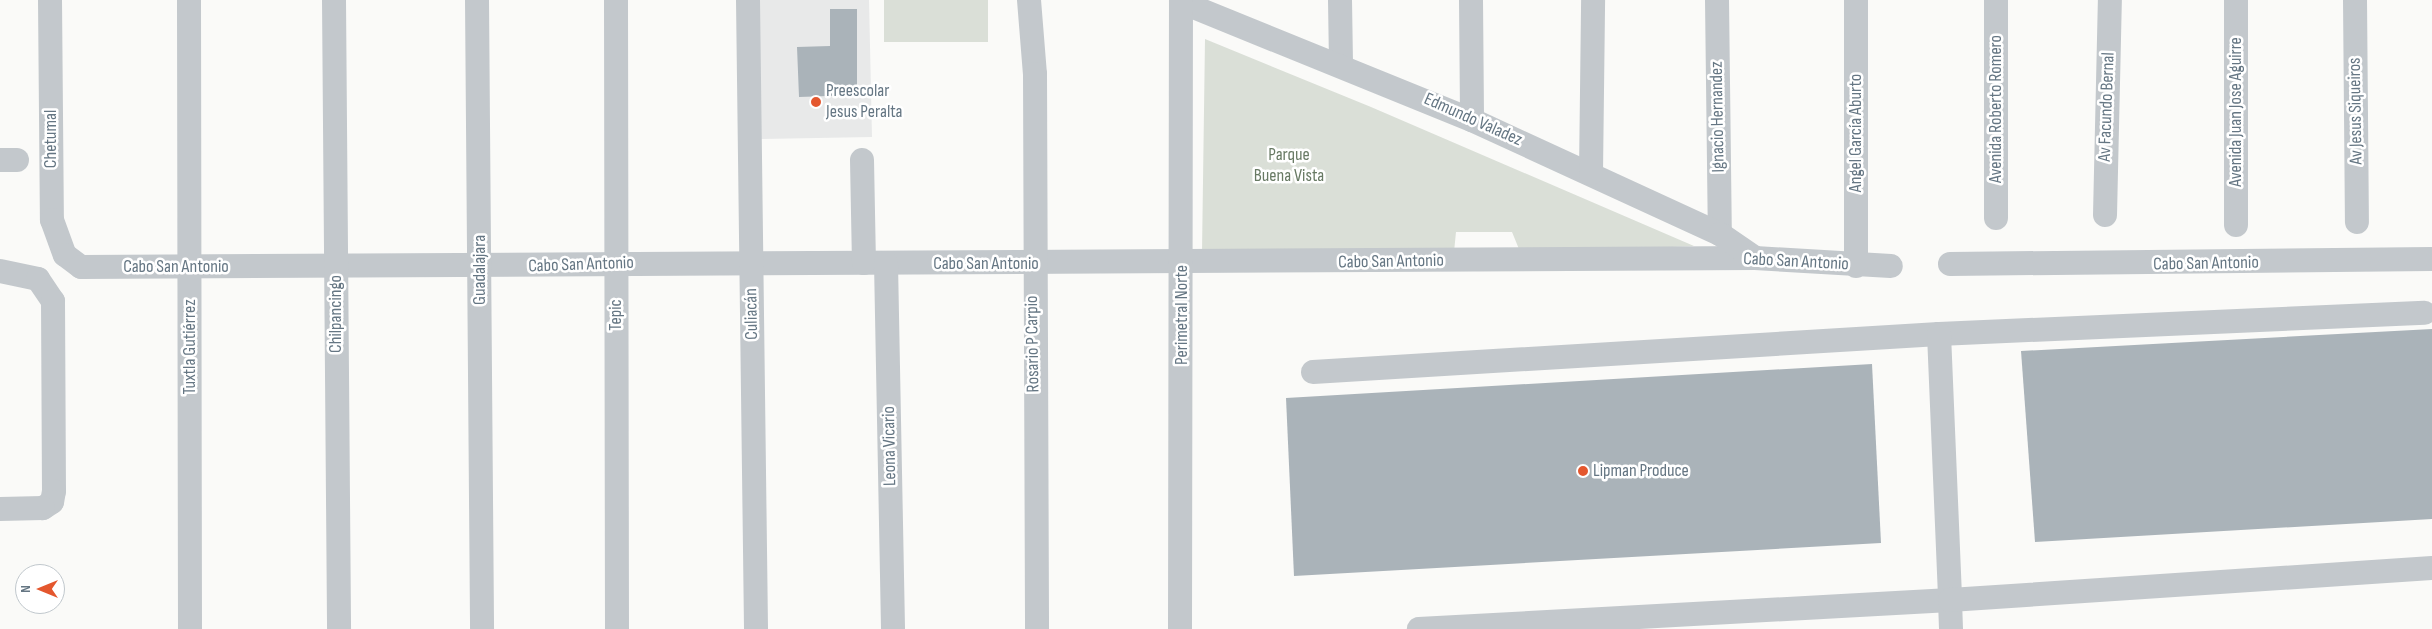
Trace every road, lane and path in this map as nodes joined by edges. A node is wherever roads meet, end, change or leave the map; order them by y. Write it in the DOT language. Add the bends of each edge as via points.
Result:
graph roads {
  1 [pos="50,0"];
  2 [pos="189,0"];
  3 [pos="334,0"];
  4 [pos="477,0"];
  5 [pos="616,0"];
  6 [pos="748,0"];
  7 [pos="1029,0"];
  8 [pos="1340,0"];
  9 [pos="1470,0"];
  10 [pos="1592,0"];
  11 [pos="1717,0"];
  12 [pos="1856,0"];
  13 [pos="1996,0"];
  14 [pos="2110,0"];
  15 [pos="2236,0"];
  16 [pos="2355,0"];
  17 [pos="1181,1"];
  18 [pos="1341,64"];
  19 [pos="1472,120"];
  20 [pos="862,160"];
  21 [pos="1591,173"];
  22 [pos="2105,215"];
  23 [pos="1996,218"];
  24 [pos="2357,222"];
  25 [pos="2236,225"];
  26 [pos="1720,234"];
  27 [pos="1755,258"];
  28 [pos="2432,259"];
  29 [pos="751,262"];
  30 [pos="1183,262"];
  31 [pos="616,263"];
  32 [pos="875,263"];
  33 [pos="1950,264"];
  34 [pos="336,265"];
  35 [pos="1032,265"];
  36 [pos="1856,266"];
  37 [pos="1891,266"];
  38 [pos="81,267"];
  39 [pos="190,267"];
  40 [pos="481,268"];
  41 [pos="10,272"];
  42 [pos="2425,313"];
  43 [pos="1939,334"];
  44 [pos="1314,372"];
  45 [pos="0,509"];
  46 [pos="2432,568"];
  47 [pos="1950,600"];
  48 [pos="190,629"];
  49 [pos="339,629"];
  50 [pos="482,629"];
  51 [pos="618,629"];
  52 [pos="756,629"];
  53 [pos="893,629"];
  54 [pos="1037,629"];
  55 [pos="1180,629"];
  56 [pos="1419,629"];
  57 [pos="1951,629"];
  1 -- 38 [label="street, Chetumal" via="52,220 66,255"];
  2 -- 39 [label="street, Tuxtla Gutiérrez"];
  3 -- 34 [label="street, Chilpancingo"];
  4 -- 40 [label="street, Guadalajara"];
  5 -- 31 [label="street, Tepic"];
  6 -- 29 [label="street, Culiacán"];
  7 -- 35 [label="street, Rosario P Carpio" via="1035,74"];
  8 -- 18 [label="street"];
  9 -- 19 [label="street"];
  10 -- 21 [label="street"];
  11 -- 26 [label="street, Ignacio Hernandez"];
  12 -- 36 [label="street, Angel García Aburto"];
  13 -- 23 [label="street, Avenida Roberto Romero"];
  14 -- 22 [label="street, Av Facundo Bernal"];
  15 -- 25 [label="street, Avenida Juan Jose Aguirre"];
  16 -- 24 [label="street, Av Jesus Siqueiros"];
  17 -- 18 [label="street, Edmundo Valadez"];
  17 -- 30 [label="street, Perimetral Norte"];
  18 -- 19 [label="street, Edmundo Valadez"];
  19 -- 21 [label="street, Edmundo Valadez"];
  20 -- 32 [label="street, Leona Vicario"];
  21 -- 26 [label="street, Edmundo Valadez"];
  26 -- 27 [label="street, Edmundo Valadez"];
  27 -- 30 [label="street, Cabo San Antonio"];
  27 -- 36 [label="street, Cabo San Antonio"];
  28 -- 33 [label="street, Cabo San Antonio"];
  29 -- 31 [label="street, Cabo San Antonio"];
  29 -- 32 [label="street, Cabo San Antonio"];
  29 -- 52 [label="street, Culiacán"];
  30 -- 35 [label="street, Cabo San Antonio"];
  30 -- 55 [label="street, Perimetral Norte"];
  31 -- 40 [label="street, Cabo San Antonio"];
  31 -- 51 [label="street, Tepic"];
  32 -- 35 [label="street, Cabo San Antonio"];
  32 -- 53 [label="street, Leona Vicario"];
  34 -- 39 [label="street, Cabo San Antonio"];
  34 -- 40 [label="street, Cabo San Antonio"];
  34 -- 49 [label="street, Chilpancingo"];
  35 -- 54 [label="street, Rosario P Carpio"];
  36 -- 37 [label="street, Cabo San Antonio"];
  38 -- 39 [label="street, Cabo San Antonio"];
  39 -- 48 [label="street, Tuxtla Gutiérrez"];
  40 -- 50 [label="street, Guadalajara"];
  41 -- 45 [label="street" via="38,278 53,301 54,491 52,502 42,508"];
  42 -- 43 [label="street"];
  43 -- 44 [label="street"];
  43 -- 47 [label="street"];
  46 -- 47 [label="street"];
  47 -- 56 [label="street"];
  47 -- 57 [label="street"];
}
